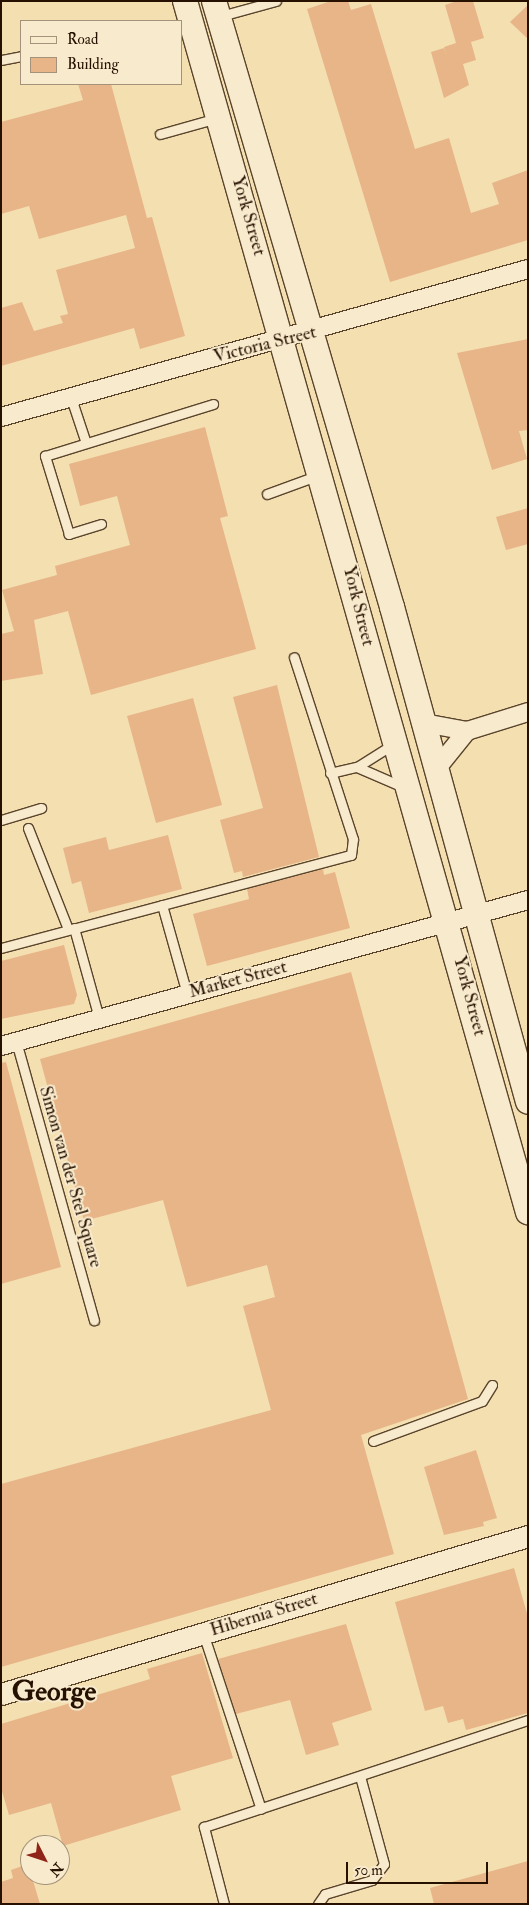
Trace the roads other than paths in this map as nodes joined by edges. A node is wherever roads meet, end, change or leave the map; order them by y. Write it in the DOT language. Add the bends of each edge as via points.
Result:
graph roads {
  1 [pos="185,1"];
  2 [pos="276,1"];
  3 [pos="216,9"];
  4 [pos="188,33"];
  5 [pos="20,56"];
  6 [pos="1,60"];
  7 [pos="219,117"];
  8 [pos="160,134"];
  9 [pos="528,269"];
  10 [pos="308,334"];
  11 [pos="283,340"];
  12 [pos="71,398"];
  13 [pos="214,404"];
  14 [pos="1,417"];
  15 [pos="86,444"];
  16 [pos="322,474"];
  17 [pos="267,494"];
  18 [pos="101,524"];
  19 [pos="294,656"];
  20 [pos="528,712"];
  21 [pos="424,723"];
  22 [pos="467,731"];
  23 [pos="397,742"];
  24 [pos="357,767"];
  25 [pos="437,768"];
  26 [pos="330,772"];
  27 [pos="410,791"];
  28 [pos="41,808"];
  29 [pos="1,820"];
  30 [pos="28,828"];
  31 [pos="528,900"];
  32 [pos="162,905"];
  33 [pos="476,916"];
  34 [pos="448,923"];
  35 [pos="71,928"];
  36 [pos="1,948"];
  37 [pos="187,994"];
  38 [pos="99,1018"];
  39 [pos="9,1043"];
  40 [pos="522,1056"];
  41 [pos="528,1102"];
  42 [pos="528,1212"];
  43 [pos="94,1320"];
  44 [pos="492,1385"];
  45 [pos="372,1441"];
  46 [pos="528,1536"];
  47 [pos="202,1633"];
  48 [pos="1,1694"];
  49 [pos="528,1720"];
  50 [pos="360,1776"];
  51 [pos="260,1809"];
  52 [pos="224,1904"];
  53 [pos="318,1904"];
  1 -- 4 [label="main road, York Street"];
  2 -- 3 [label="lane"];
  3 -- 10 [label="main road, York Street"];
  4 -- 7 [label="main road, York Street"];
  5 -- 6 [label="lane"];
  7 -- 8 [label="lane"];
  7 -- 11 [label="main road, York Street"];
  9 -- 10 [label="street, Victoria Street"];
  10 -- 11 [label="street, Victoria Street"];
  10 -- 21 [label="main road, York Street"];
  11 -- 12 [label="street, Victoria Street"];
  11 -- 16 [label="main road, York Street"];
  12 -- 14 [label="street, Victoria Street"];
  12 -- 15 [label="lane"];
  13 -- 15 [label="lane"];
  15 -- 18 [label="lane" via="45,456 69,534"];
  16 -- 17 [label="lane"];
  16 -- 23 [label="main road, York Street"];
  19 -- 26 [label="lane"];
  20 -- 22 [label="street"];
  21 -- 22 [label="street"];
  21 -- 25 [label="main road, York Street"];
  22 -- 25 [label="street"];
  23 -- 24 [label="lane"];
  23 -- 27 [label="main road, York Street"];
  24 -- 26 [label="lane"];
  24 -- 27 [label="lane"];
  25 -- 33 [label="main road, York Street"];
  26 -- 32 [label="lane" via="353,840 354,847 348,858"];
  27 -- 34 [label="main road, York Street"];
  28 -- 29 [label="lane"];
  30 -- 35 [label="lane"];
  31 -- 33 [label="street, Market Street"];
  32 -- 35 [label="lane"];
  32 -- 37 [label="lane"];
  33 -- 34 [label="street, Market Street"];
  33 -- 40 [label="main road, York Street"];
  34 -- 37 [label="street, Market Street"];
  34 -- 42 [label="main road, York Street"];
  35 -- 36 [label="lane"];
  35 -- 38 [label="lane"];
  37 -- 38 [label="street, Market Street"];
  38 -- 39 [label="street, Market Street"];
  39 -- 43 [label="lane, Simon van der Stel Square"];
  40 -- 41 [label="main road, York Street"];
  44 -- 45 [label="lane" via="482,1401"];
  46 -- 47 [label="street, Hibernia Street"];
  47 -- 48 [label="street, Hibernia Street"];
  47 -- 51 [label="lane"];
  49 -- 50 [label="lane"];
  50 -- 51 [label="lane"];
  50 -- 53 [label="lane" via="384,1864 372,1880 325,1894"];
  51 -- 52 [label="lane" via="204,1827"];
}
